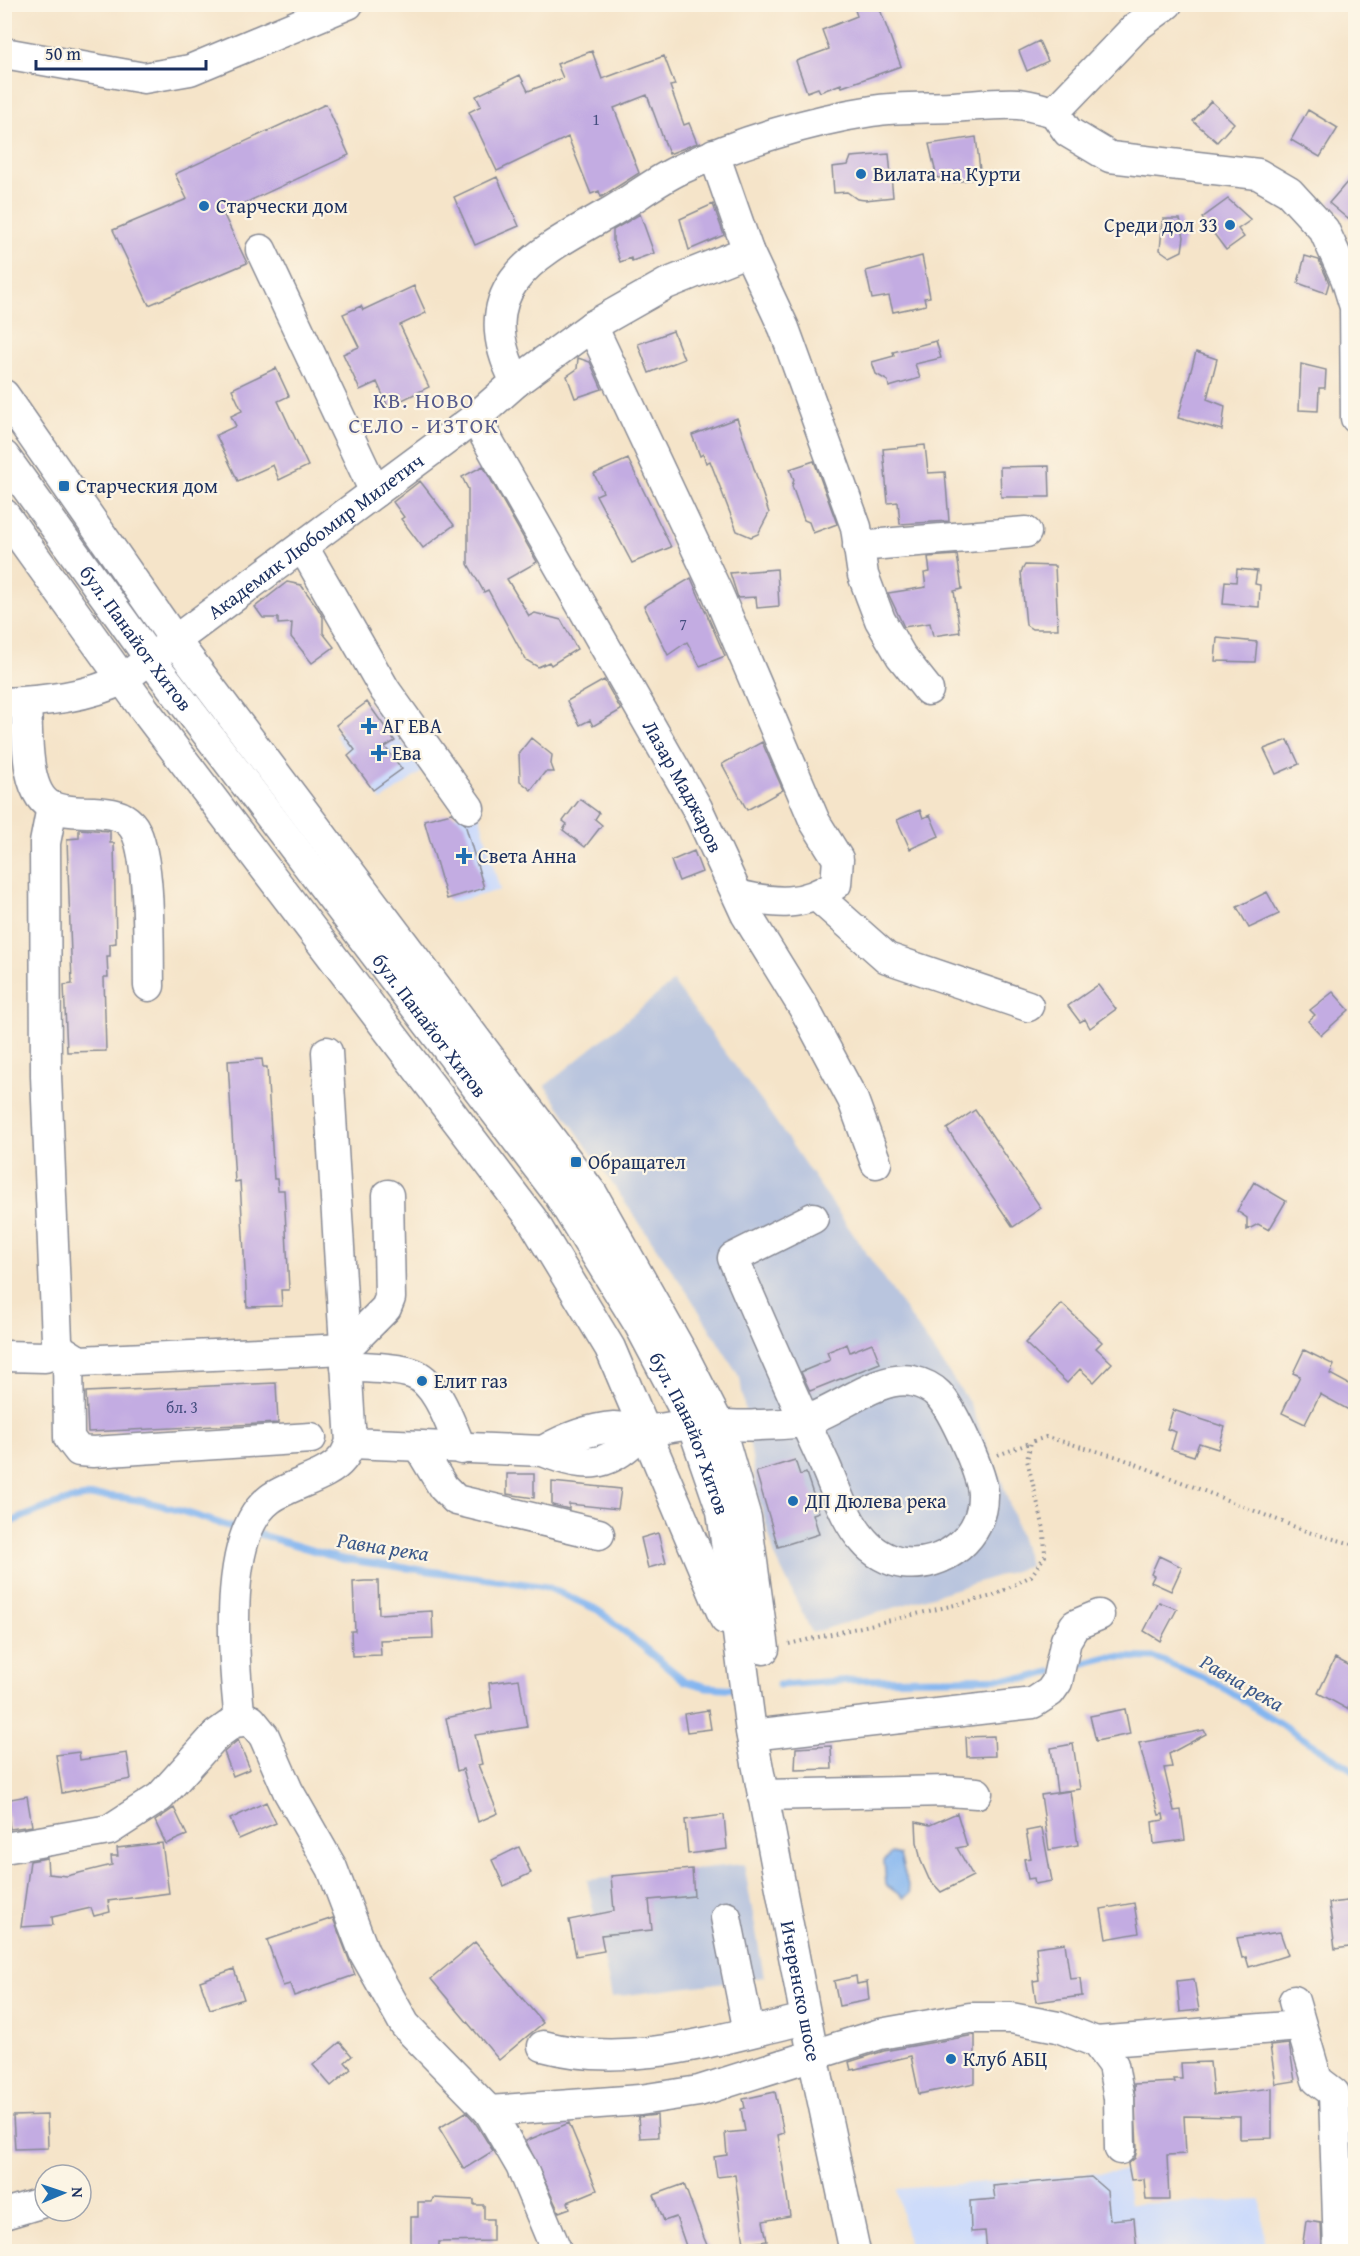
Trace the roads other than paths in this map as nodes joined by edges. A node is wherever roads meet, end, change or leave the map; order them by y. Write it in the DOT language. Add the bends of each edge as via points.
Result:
graph roads {
  1 [pos="348,4"];
  2 [pos="1167,4"];
  3 [pos="4,53"];
  4 [pos="1054,112"];
  5 [pos="714,154"];
  6 [pos="261,250"];
  7 [pos="748,251"];
  8 [pos="592,326"];
  9 [pos="516,382"];
  10 [pos="4,395"];
  11 [pos="475,418"];
  12 [pos="1356,418"];
  13 [pos="4,456"];
  14 [pos="375,492"];
  15 [pos="4,514"];
  16 [pos="1026,532"];
  17 [pos="858,546"];
  18 [pos="303,547"];
  19 [pos="176,642"];
  20 [pos="151,660"];
  21 [pos="123,679"];
  22 [pos="928,690"];
  23 [pos="15,703"];
  24 [pos="52,807"];
  25 [pos="469,808"];
  26 [pos="738,895"];
  27 [pos="818,897"];
  28 [pos="149,986"];
  29 [pos="1028,1006"];
  30 [pos="327,1052"];
  31 [pos="876,1163"];
  32 [pos="388,1195"];
  33 [pos="813,1218"];
  34 [pos="64,1353"];
  35 [pos="4,1356"];
  36 [pos="346,1357"];
  37 [pos="804,1421"];
  38 [pos="705,1425"];
  39 [pos="645,1430"];
  40 [pos="311,1438"];
  41 [pos="351,1443"];
  42 [pos="419,1448"];
  43 [pos="461,1449"];
  44 [pos="599,1534"];
  45 [pos="1099,1616"];
  46 [pos="751,1650"];
  47 [pos="240,1721"];
  48 [pos="752,1733"];
  49 [pos="977,1793"];
  50 [pos="763,1795"];
  51 [pos="4,1848"];
  52 [pos="726,1917"];
  53 [pos="806,2019"];
  54 [pos="748,2032"];
  55 [pos="1096,2042"];
  56 [pos="543,2046"];
  57 [pos="813,2055"];
  58 [pos="489,2111"];
  59 [pos="1120,2149"];
  60 [pos="33,2205"];
  61 [pos="4,2214"];
  62 [pos="557,2252"];
  63 [pos="855,2252"];
  64 [pos="1339,2252"];
  1 -- 3 [label="street" via="190,70 144,78"];
  2 -- 4 [label="street" via="1136,27"];
  4 -- 5 [label="street" via="1019,104 873,111 780,133"];
  4 -- 12 [label="street" via="1068,132 1110,157 1258,174 1289,192 1324,230 1355,307"];
  5 -- 7 [label="street"];
  5 -- 9 [label="street" via="559,240 516,275 506,295 500,327 505,361"];
  6 -- 14 [label="street"];
  7 -- 8 [label="street, Академик Любомир Милетич" via="666,284"];
  7 -- 17 [label="street" via="784,327 856,527"];
  8 -- 9 [label="street, Академик Любомир Милетич"];
  8 -- 27 [label="street" via="717,592 815,822 838,860 836,884"];
  9 -- 11 [label="street, Академик Любомир Милетич"];
  10 -- 19 [label="street"];
  11 -- 14 [label="street, Академик Любомир Милетич"];
  11 -- 26 [label="street, Лазар Маджаров" via="697,808"];
  13 -- 20 [label="street, бул. Панайот Хитов"];
  14 -- 18 [label="street, Академик Любомир Милетич"];
  15 -- 21 [label="street, бул. Панайот Хитов"];
  16 -- 17 [label="street"];
  17 -- 22 [label="street" via="862,575 880,620 901,656"];
  18 -- 19 [label="street, Академик Любомир Милетич"];
  18 -- 25 [label="street" via="385,690"];
  19 -- 20 [label="street, Академик Любомир Милетич"];
  19 -- 38 [label="street" via="593,1196 682,1353"];
  20 -- 21 [label="street, Академик Любомир Милетич"];
  20 -- 38 [label="street, бул. Панайот Хитов" via="560,1195"];
  21 -- 23 [label="street, Академик Любомир Милетич" via="105,688"];
  21 -- 39 [label="street, бул. Панайот Хитов" via="532,1219 610,1348"];
  23 -- 24 [label="street" via="37,796"];
  24 -- 28 [label="street" via="114,813 131,825 141,844 145,871"];
  24 -- 34 [label="street" via="45,843 46,1076 57,1340"];
  26 -- 27 [label="street" via="775,903"];
  26 -- 31 [label="street, Лазар Маджаров" via="853,1100"];
  27 -- 29 [label="street" via="887,958"];
  30 -- 36 [label="street"];
  32 -- 36 [label="street" via="390,1298"];
  33 -- 37 [label="street" via="733,1258"];
  34 -- 35 [label="street" via="45,1357"];
  34 -- 36 [label="street" via="79,1361"];
  34 -- 40 [label="street" via="69,1438 79,1451"];
  36 -- 41 [label="street"];
  36 -- 43 [label="street" via="412,1373 424,1380 441,1402"];
  37 -- 37 [label="street" via="852,1525 864,1542 881,1555 900,1563 940,1559 971,1535 984,1495 981,1474 948,1407 926,1385 896,1381"];
  37 -- 38 [label="street"];
  38 -- 39 [label="street"];
  38 -- 46 [label="street, бул. Панайот Хитов"];
  39 -- 43 [label="street" via="614,1427 567,1438 543,1451"];
  39 -- 46 [label="street, бул. Панайот Хитов"];
  41 -- 42 [label="street"];
  41 -- 47 [label="street" via="342,1460 271,1498 248,1530 235,1595 234,1646"];
  42 -- 43 [label="street"];
  42 -- 44 [label="street" via="443,1487 456,1500"];
  45 -- 48 [label="street" via="1075,1625 1066,1640 1057,1682 1033,1703"];
  46 -- 48 [label="street, бул. Панайот Хитов"];
  47 -- 51 [label="street" via="216,1735 160,1797 109,1830"];
  47 -- 58 [label="street" via="251,1720 264,1736 288,1791 332,1868 364,1952 405,2025"];
  48 -- 50 [label="street, Ичеренско шосе"];
  49 -- 50 [label="street"];
  50 -- 53 [label="street, Ичеренско шосе"];
  52 -- 54 [label="street"];
  53 -- 54 [label="street"];
  53 -- 57 [label="street, Ичеренско шосе"];
  54 -- 56 [label="street" via="654,2052 608,2056"];
  55 -- 57 [label="street" via="1058,2027 1011,2018 970,2018 879,2034"];
  55 -- 59 [label="street" via="1113,2065 1119,2098"];
  55 -- 64 [label="street" via="1297,2013 1317,2080 1335,2093"];
  57 -- 58 [label="street" via="699,2091 640,2100"];
  57 -- 63 [label="street, Ичеренско шосе"];
  58 -- 62 [label="street" via="521,2166"];
  60 -- 61 [label="street"];
}
